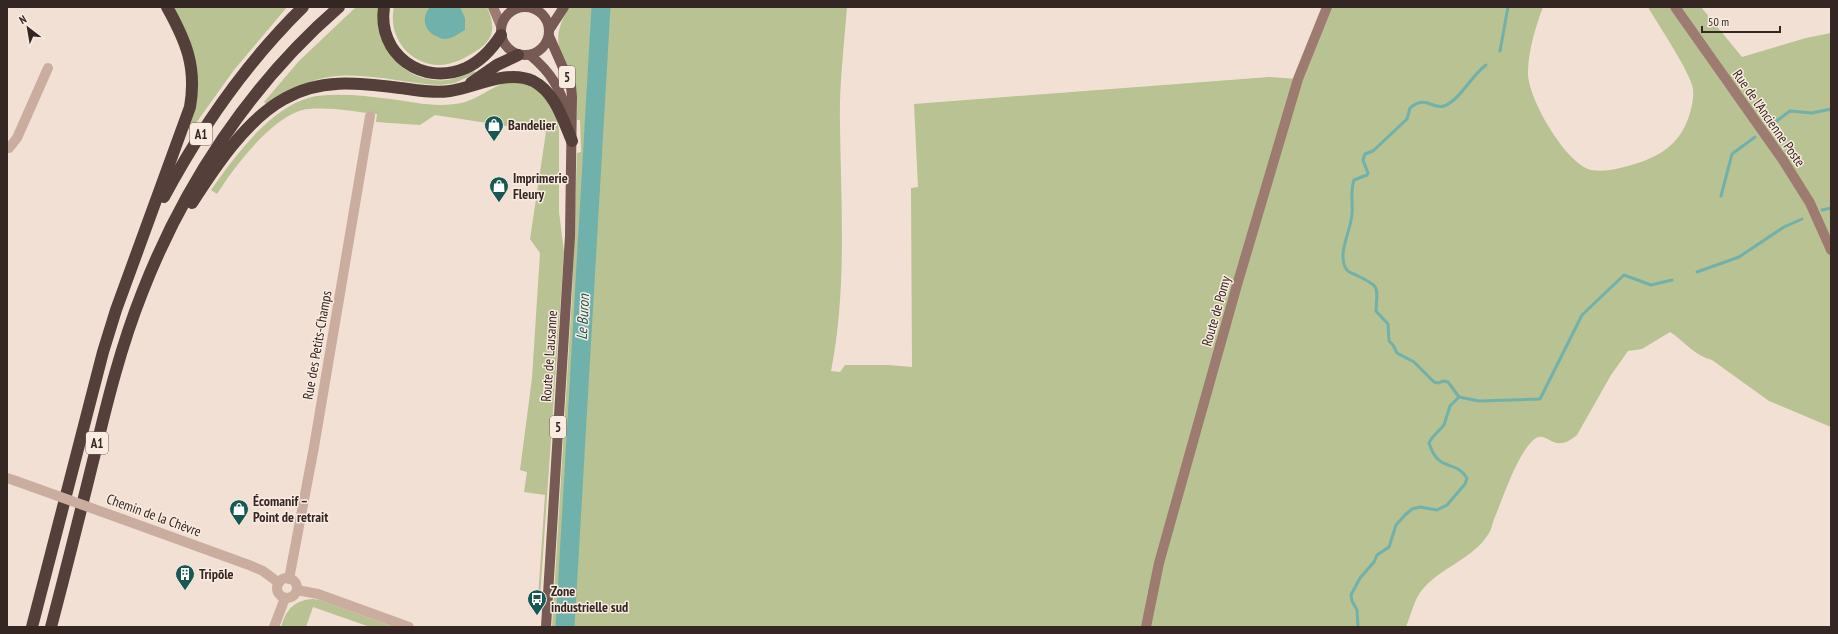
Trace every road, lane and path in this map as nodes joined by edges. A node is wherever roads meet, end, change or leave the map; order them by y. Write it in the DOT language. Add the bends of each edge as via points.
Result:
graph roads {
  1 [pos="167,7"];
  2 [pos="303,7"];
  3 [pos="339,7"];
  4 [pos="384,7"];
  5 [pos="493,7"];
  6 [pos="520,7"];
  7 [pos="525,7"];
  8 [pos="531,7"];
  9 [pos="564,7"];
  10 [pos="1327,7"];
  11 [pos="1675,7"];
  12 [pos="501,30"];
  13 [pos="549,33"];
  14 [pos="524,55"];
  15 [pos="48,68"];
  16 [pos="454,91"];
  17 [pos="370,116"];
  18 [pos="571,121"];
  19 [pos="572,141"];
  20 [pos="7,148"];
  21 [pos="1831,250"];
  22 [pos="154,263"];
  23 [pos="127,279"];
  24 [pos="12,479"];
  25 [pos="284,581"];
  26 [pos="297,590"];
  27 [pos="285,598"];
  28 [pos="546,622"];
  29 [pos="32,627"];
  30 [pos="51,627"];
  31 [pos="274,627"];
  32 [pos="409,627"];
  33 [pos="542,627"];
  34 [pos="1146,627"];
  1 -- 23 [label="highway" via="189,55 192,95 186,122"];
  2 -- 23 [label="highway, A1" via="256,58 208,123 165,197"];
  3 -- 22 [label="highway, A1" via="290,54 238,118 196,181"];
  4 -- 12 [label="highway" via="384,28 390,45 407,64 429,73 448,73 466,68 483,57"];
  5 -- 12 [label="street"];
  6 -- 7 [label="main road"];
  6 -- 12 [label="main road" via="509,13"];
  7 -- 8 [label="main road"];
  8 -- 13 [label="main road" via="542,14"];
  9 -- 13 [label="main road"];
  10 -- 34 [label="street, Route de Pomy" via="1298,79 1237,285 1159,563"];
  11 -- 21 [label="street, Rue de l'Ancienne Poste" via="1783,160 1810,203"];
  12 -- 14 [label="main road" via="508,49"];
  13 -- 14 [label="main road" via="542,48"];
  13 -- 18 [label="main road, Route de Lausanne / 5" via="570,86"];
  14 -- 16 [label="highway" via="497,65 472,83"];
  14 -- 18 [label="main road, Route de Lausanne / 5" via="547,70 554,80"];
  15 -- 20 [label="street" via="17,138"];
  16 -- 19 [label="highway" via="505,78 529,80 549,94"];
  16 -- 22 [label="highway" via="428,92 334,83 306,89 283,99 261,116 228,152"];
  17 -- 25 [label="street, Rue des Petits-Champs" via="314,447"];
  18 -- 19 [label="main road, Route de Lausanne / 5"];
  19 -- 28 [label="main road, Route de Lausanne / 5" via="568,271"];
  22 -- 30 [label="highway, A1" via="128,332 110,394"];
  23 -- 29 [label="highway, A1" via="94,379"];
  24 -- 25 [label="street, Chemin de la Chèvre, bridge" via="249,565"];
  25 -- 26 [label="street" via="296,583"];
  25 -- 27 [label="street" via="278,586 279,593"];
  26 -- 27 [label="street" via="292,597"];
  26 -- 32 [label="street" via="318,594"];
  27 -- 31 [label="street"];
  28 -- 33 [label="main road, Route de Lausanne / 5"];
}
